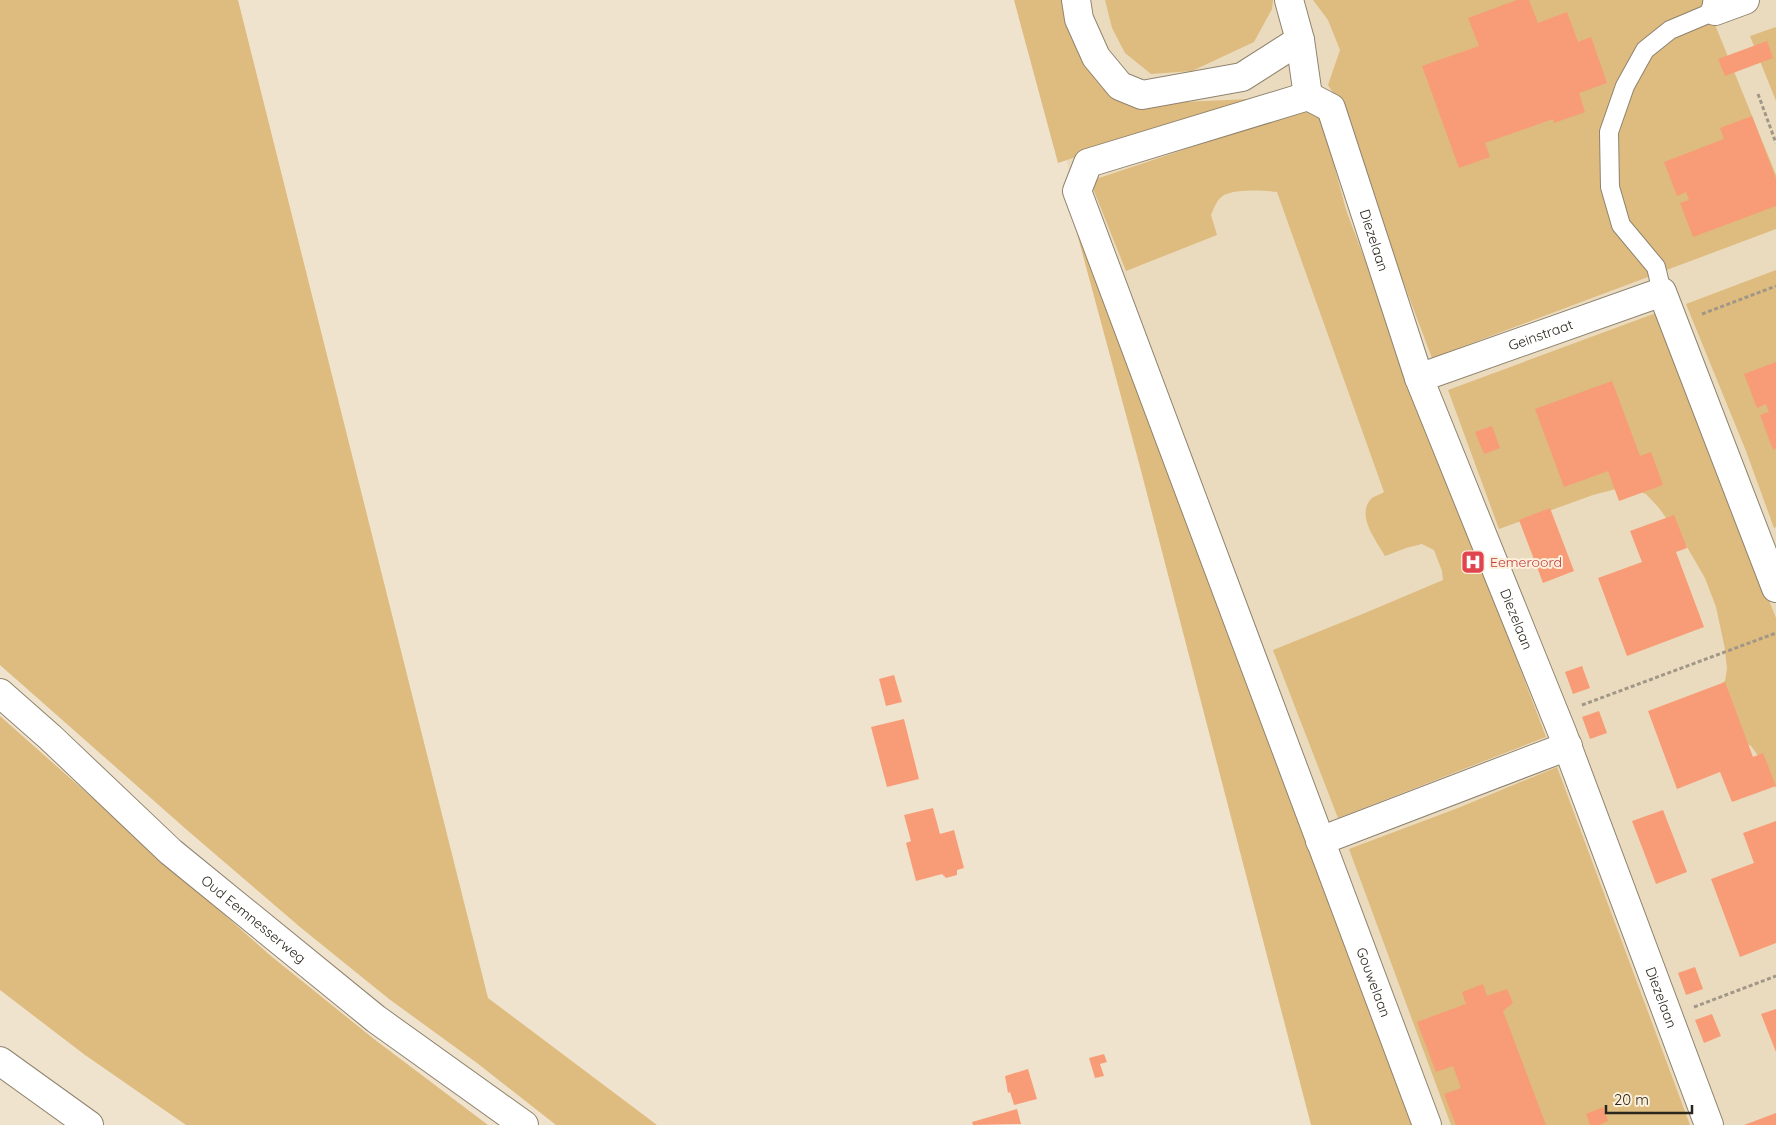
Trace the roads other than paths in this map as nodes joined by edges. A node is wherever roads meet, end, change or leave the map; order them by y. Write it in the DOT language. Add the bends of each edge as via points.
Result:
graph roads {
  1 [pos="1076,0"];
  2 [pos="1290,0"];
  3 [pos="1745,0"];
  4 [pos="1713,5"];
  5 [pos="1300,40"];
  6 [pos="1308,96"];
  7 [pos="1662,292"];
  8 [pos="1419,378"];
  9 [pos="1769,550"];
  10 [pos="1776,588"];
  11 [pos="0,693"];
  12 [pos="1568,746"];
  13 [pos="1320,840"];
  14 [pos="0,1061"];
  15 [pos="88,1125"];
  16 [pos="524,1125"];
  17 [pos="1427,1125"];
  18 [pos="1709,1125"];
  1 -- 5 [label="main road" via="1079,19 1096,57 1120,86 1142,95 1242,77"];
  2 -- 5 [label="main road"];
  3 -- 4 [label="main road"];
  4 -- 7 [label="lane" via="1670,30 1645,50 1625,86 1609,132 1610,187 1621,225 1656,267"];
  5 -- 6 [label="main road"];
  6 -- 8 [label="main road, Diezelaan" via="1331,108"];
  6 -- 13 [label="main road, Gouwelaan" via="1088,163 1077,191"];
  7 -- 8 [label="main road, Geinstraat"];
  7 -- 9 [label="main road"];
  8 -- 12 [label="main road, Diezelaan"];
  9 -- 10 [label="main road"];
  11 -- 16 [label="main road, Oud Eemnesserweg" via="171,852 376,1019"];
  12 -- 13 [label="main road"];
  12 -- 18 [label="main road, Diezelaan"];
  13 -- 17 [label="main road, Gouwelaan"];
  14 -- 15 [label="main road"];
}
